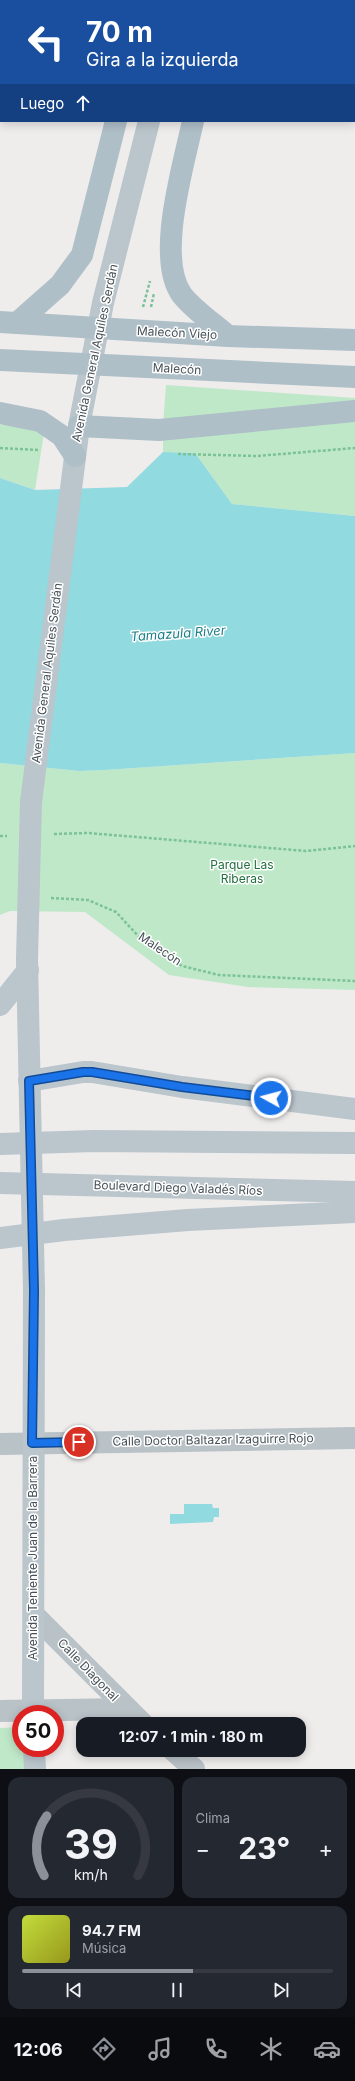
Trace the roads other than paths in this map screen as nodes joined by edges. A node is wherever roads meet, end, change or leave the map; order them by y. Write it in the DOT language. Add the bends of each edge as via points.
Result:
graph roads {
  1 [pos="116,122"];
  2 [pos="149,122"];
  3 [pos="193,122"];
  4 [pos="8,323"];
  5 [pos="228,336"];
  6 [pos="355,340"];
  7 [pos="0,360"];
  8 [pos="355,377"];
  9 [pos="355,411"];
  10 [pos="0,413"];
  11 [pos="78,426"];
  12 [pos="75,456"];
  13 [pos="28,965"];
  14 [pos="0,1005"];
  15 [pos="29,1081"];
  16 [pos="355,1109"];
  17 [pos="355,1143"];
  18 [pos="0,1144"];
  19 [pos="0,1184"];
  20 [pos="355,1192"];
  21 [pos="355,1212"];
  22 [pos="32,1225"];
  23 [pos="0,1238"];
  24 [pos="355,1438"];
  25 [pos="32,1443"];
  26 [pos="0,1444"];
  27 [pos="34,1615"];
  28 [pos="33,1705"];
  29 [pos="126,1709"];
  30 [pos="0,1711"];
  31 [pos="12,1711"];
  32 [pos="64,1711"];
  33 [pos="135,1717"];
  34 [pos="34,1757"];
  35 [pos="181,1757"];
  36 [pos="35,1769"];
  37 [pos="194,1769"];
  1 -- 4 [label="main road" via="82,255 60,285"];
  2 -- 11 [label="main road, Avenida General Aquiles Serdán" via="103,303"];
  3 -- 5 [label="main road" via="172,225 171,268 182,294"];
  4 -- 5 [label="main road, Malecón Viejo"];
  5 -- 6 [label="main road, Malecón Viejo"];
  7 -- 8 [label="main road, Malecón"];
  9 -- 11 [label="main road" via="159,430"];
  10 -- 12 [label="main road" via="40,421 62,436"];
  11 -- 12 [label="main road, Avenida General Aquiles Serdán"];
  12 -- 13 [label="main road, Avenida General Aquiles Serdán" via="30,802"];
  13 -- 14 [label="main road"];
  13 -- 15 [label="main road, Avenida General Aquiles Serdán"];
  15 -- 16 [label="main road" via="92,1072 182,1087"];
  15 -- 22 [label="main road, Avenida General Aquiles Serdán"];
  17 -- 18 [label="main road" via="94,1141"];
  19 -- 20 [label="main road, Boulevard Diego Valadés Ríos"];
  21 -- 22 [label="main road" via="188,1220 64,1230"];
  22 -- 23 [label="main road"];
  22 -- 25 [label="main road, Avenida Teniente Juan de la Barrera"];
  24 -- 25 [label="street, Calle Doctor Baltazar Izaguirre Rojo"];
  25 -- 26 [label="street, Calle Doctor Baltazar Izaguirre Rojo"];
  25 -- 27 [label="main road, Avenida Teniente Juan de la Barrera"];
  27 -- 28 [label="main road, Avenida Teniente Juan de la Barrera"];
  27 -- 29 [label="street, Calle Diagonal"];
  29 -- 32 [label="street"];
  29 -- 33 [label="street, Calle Diagonal"];
  30 -- 31 [label="street"];
  34 -- 36 [label="main road"];
  35 -- 37 [label="street"];
}
